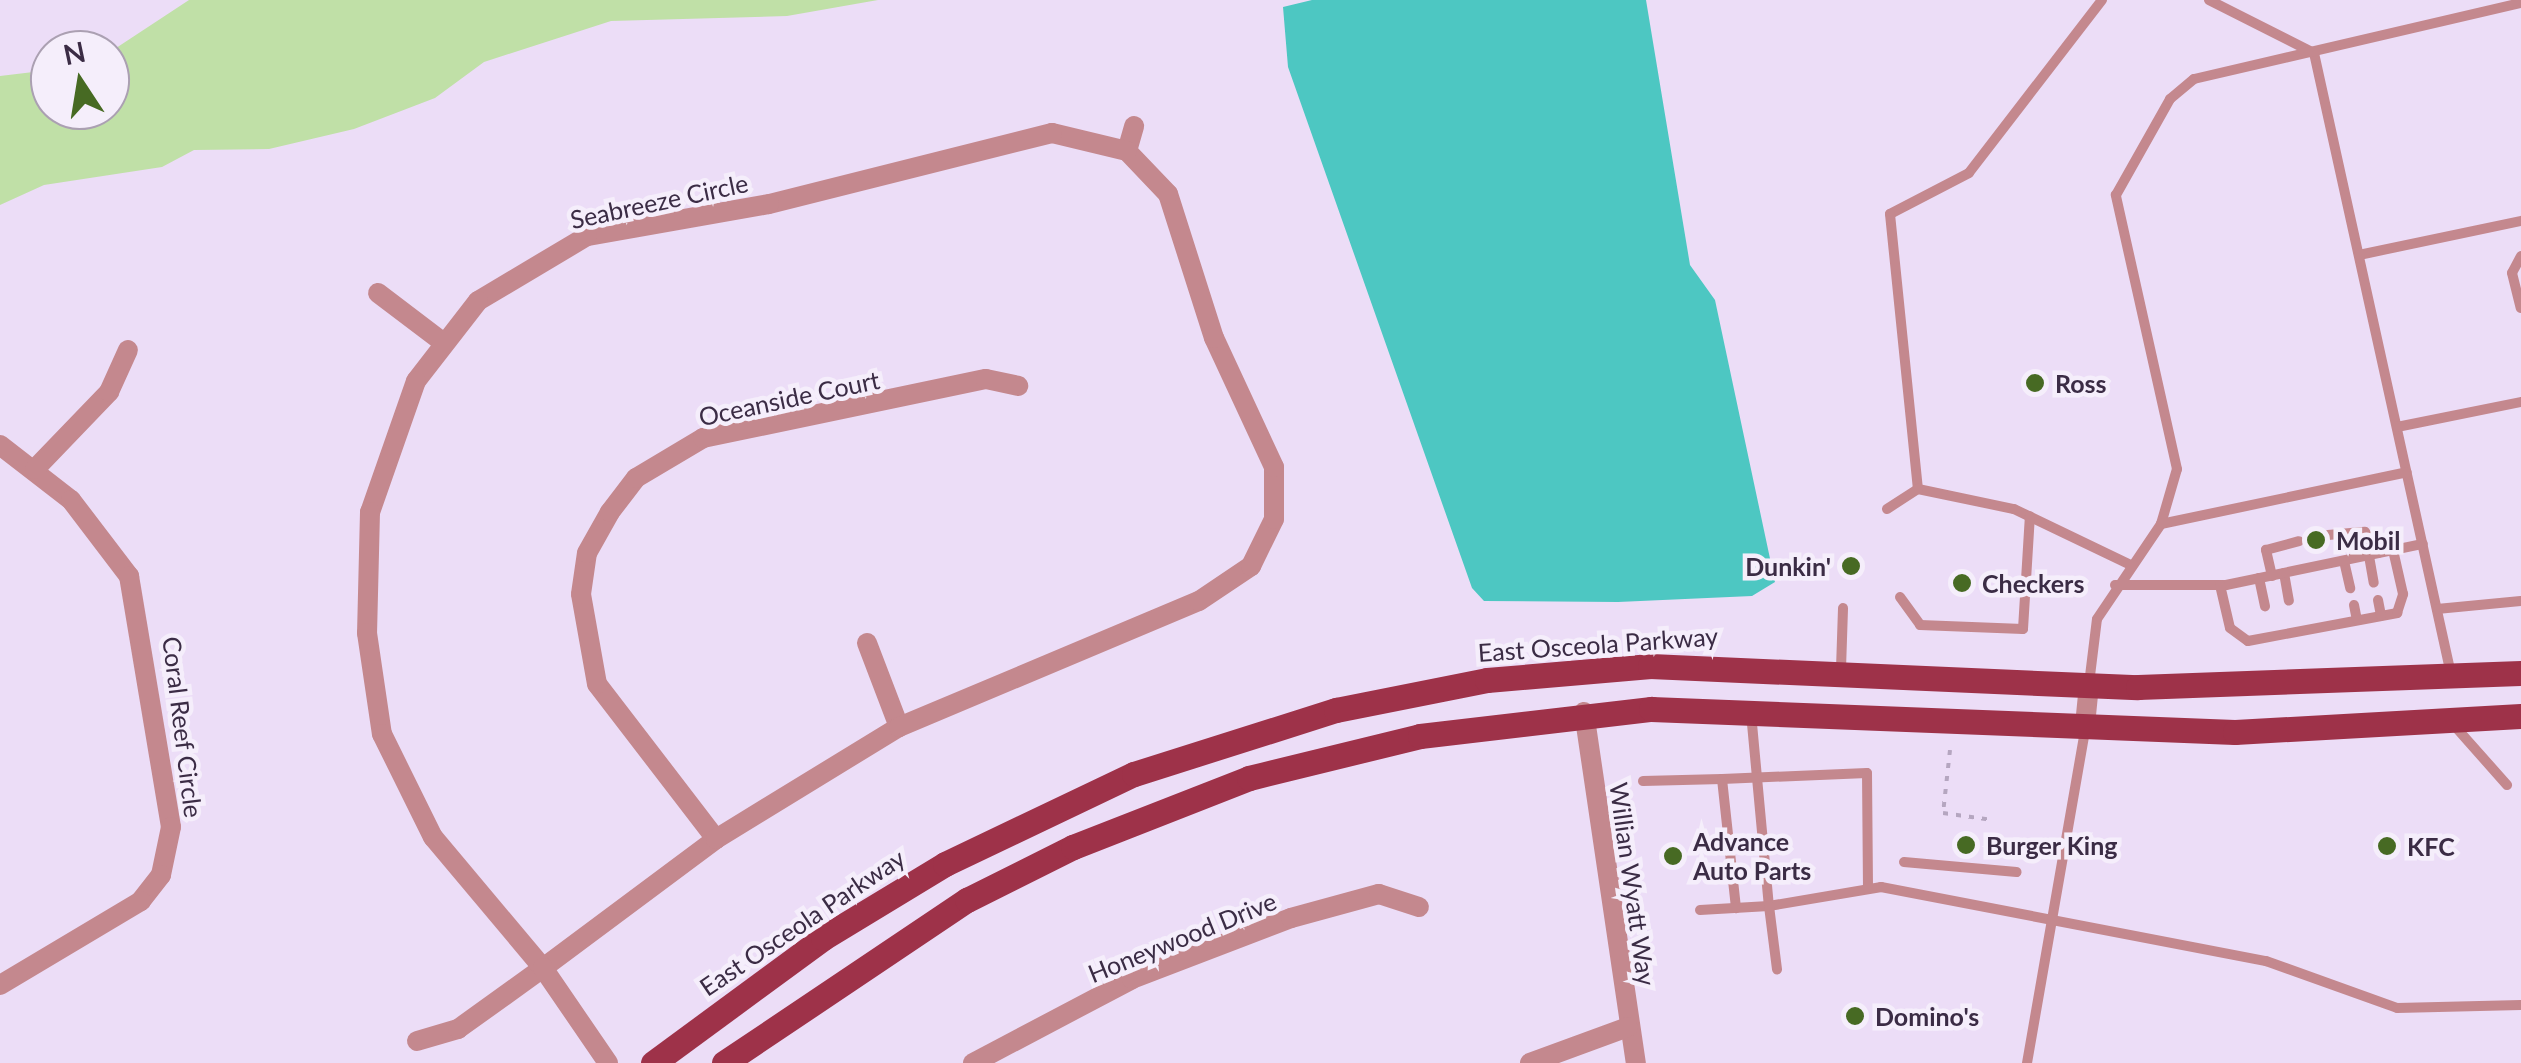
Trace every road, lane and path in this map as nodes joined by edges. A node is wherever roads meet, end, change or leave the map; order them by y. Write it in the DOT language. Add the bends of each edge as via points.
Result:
graph roads {
  1 [pos="2102,0"];
  2 [pos="2210,0"];
  3 [pos="2521,3"];
  4 [pos="2314,53"];
  5 [pos="1134,126"];
  6 [pos="1127,150"];
  7 [pos="2521,221"];
  8 [pos="2360,256"];
  9 [pos="2521,256"];
  10 [pos="378,293"];
  11 [pos="2521,308"];
  12 [pos="440,340"];
  13 [pos="128,350"];
  14 [pos="1018,386"];
  15 [pos="2521,402"];
  16 [pos="2397,427"];
  17 [pos="0,445"];
  18 [pos="35,469"];
  19 [pos="2406,472"];
  20 [pos="1918,490"];
  21 [pos="1887,509"];
  22 [pos="2030,516"];
  23 [pos="2161,524"];
  24 [pos="2328,535"];
  25 [pos="2299,541"];
  26 [pos="2422,544"];
  27 [pos="2393,550"];
  28 [pos="2374,555"];
  29 [pos="2344,560"];
  30 [pos="2131,565"];
  31 [pos="2278,574"];
  32 [pos="2259,578"];
  33 [pos="2374,583"];
  34 [pos="2115,585"];
  35 [pos="2220,585"];
  36 [pos="2350,588"];
  37 [pos="1900,597"];
  38 [pos="2378,600"];
  39 [pos="2289,601"];
  40 [pos="2521,601"];
  41 [pos="2354,605"];
  42 [pos="2264,606"];
  43 [pos="1843,608"];
  44 [pos="2437,610"];
  45 [pos="2381,616"];
  46 [pos="2292,618"];
  47 [pos="2357,620"];
  48 [pos="2268,623"];
  49 [pos="2295,632"];
  50 [pos="2270,637"];
  51 [pos="867,644"];
  52 [pos="1841,668"];
  53 [pos="2521,673"];
  54 [pos="2452,679"];
  55 [pos="2089,685"];
  56 [pos="1751,707"];
  57 [pos="1584,712"];
  58 [pos="2521,716"];
  59 [pos="2451,722"];
  60 [pos="2086,726"];
  61 [pos="899,727"];
  62 [pos="1950,750"];
  63 [pos="1722,779"];
  64 [pos="1754,780"];
  65 [pos="1644,782"];
  66 [pos="2508,785"];
  67 [pos="1993,820"];
  68 [pos="716,838"];
  69 [pos="1904,862"];
  70 [pos="2016,872"];
  71 [pos="1868,889"];
  72 [pos="1419,906"];
  73 [pos="1769,906"];
  74 [pos="1736,908"];
  75 [pos="1700,910"];
  76 [pos="2056,920"];
  77 [pos="543,968"];
  78 [pos="1777,969"];
  79 [pos="0,985"];
  80 [pos="2521,1005"];
  81 [pos="1628,1027"];
  82 [pos="689,1036"];
  83 [pos="417,1041"];
  84 [pos="608,1063"];
  85 [pos="653,1063"];
  86 [pos="674,1063"];
  87 [pos="724,1063"];
  88 [pos="974,1063"];
  89 [pos="1530,1063"];
  90 [pos="1636,1063"];
  91 [pos="2027,1063"];
  1 -- 20 [label="lane" via="1969,174 1890,214"];
  2 -- 4 [label="lane"];
  3 -- 4 [label="lane"];
  4 -- 8 [label="lane"];
  4 -- 23 [label="lane" via="2180,86 2116,195 2176,469"];
  5 -- 6 [label="street"];
  6 -- 12 [label="street, Seabreeze Circle" via="1052,133 769,204 587,236 508,278"];
  6 -- 61 [label="street" via="1168,194 1214,338 1274,467 1266,539 1230,586"];
  7 -- 8 [label="lane"];
  8 -- 16 [label="lane"];
  9 -- 11 [label="lane" via="2512,273"];
  10 -- 12 [label="street"];
  12 -- 77 [label="street, Seabreeze Circle" via="397,422 370,512 373,691 402,785 433,837"];
  13 -- 18 [label="street" via="109,392"];
  14 -- 68 [label="street, Oceanside Court" via="986,379 703,438 636,478 610,512 587,553 588,655 625,728"];
  15 -- 16 [label="lane"];
  16 -- 19 [label="lane"];
  17 -- 18 [label="street, Coral Reef Circle"];
  18 -- 79 [label="street, Coral Reef Circle" via="101,532 137,595 170,844 141,901"];
  19 -- 23 [label="lane"];
  19 -- 26 [label="lane"];
  20 -- 21 [label="lane"];
  20 -- 22 [label="lane"];
  22 -- 30 [label="lane"];
  22 -- 37 [label="lane" via="2024,629 1920,625"];
  23 -- 30 [label="lane"];
  24 -- 28 [label="lane" via="2365,532"];
  25 -- 31 [label="lane" via="2266,550"];
  26 -- 27 [label="lane"];
  26 -- 44 [label="lane"];
  27 -- 28 [label="lane"];
  27 -- 45 [label="lane" via="2402,606"];
  28 -- 29 [label="lane"];
  28 -- 33 [label="lane"];
  29 -- 31 [label="lane"];
  29 -- 36 [label="lane"];
  30 -- 34 [label="lane"];
  31 -- 32 [label="lane"];
  31 -- 39 [label="lane"];
  32 -- 35 [label="lane"];
  32 -- 42 [label="lane"];
  34 -- 35 [label="lane"];
  34 -- 55 [label="lane" via="2097,619"];
  35 -- 50 [label="lane" via="2230,628 2248,641"];
  38 -- 45 [label="lane"];
  40 -- 44 [label="lane"];
  41 -- 47 [label="lane"];
  43 -- 52 [label="lane"];
  44 -- 54 [label="lane"];
  45 -- 47 [label="lane"];
  46 -- 49 [label="lane"];
  47 -- 49 [label="lane"];
  48 -- 50 [label="lane"];
  49 -- 50 [label="lane"];
  51 -- 61 [label="street"];
  52 -- 55 [label="main road, East Osceola Parkway"];
  52 -- 82 [label="main road, East Osceola Parkway" via="1650,666 1486,680 1239,738 1051,809 945,864"];
  53 -- 54 [label="main road, East Osceola Parkway"];
  54 -- 55 [label="main road, East Osceola Parkway"];
  55 -- 60 [label="street"];
  56 -- 57 [label="main road"];
  56 -- 60 [label="main road"];
  56 -- 64 [label="lane"];
  57 -- 81 [label="street, Willian Wyatt Way"];
  57 -- 87 [label="main road" via="1343,752 1110,832 966,900"];
  58 -- 59 [label="main road"];
  59 -- 60 [label="main road" via="2235,732"];
  59 -- 66 [label="lane"];
  60 -- 76 [label="lane"];
  61 -- 68 [label="street"];
  62 -- 67 [label="path" via="1943,814"];
  63 -- 64 [label="lane"];
  63 -- 65 [label="lane"];
  63 -- 74 [label="lane"];
  64 -- 71 [label="lane" via="1868,774"];
  64 -- 73 [label="lane"];
  68 -- 77 [label="street"];
  69 -- 70 [label="lane"];
  71 -- 73 [label="lane"];
  71 -- 76 [label="lane"];
  72 -- 88 [label="street, Honeywood Drive" via="1379,894 1291,918 1132,979"];
  73 -- 74 [label="lane"];
  73 -- 78 [label="lane"];
  74 -- 75 [label="lane"];
  76 -- 80 [label="lane" via="2266,961 2397,1008"];
  76 -- 91 [label="lane"];
  77 -- 83 [label="street" via="458,1029"];
  77 -- 84 [label="street, Seabreeze Circle"];
  81 -- 89 [label="street"];
  81 -- 90 [label="street, Willian Wyatt Way"];
  82 -- 85 [label="main road, East Osceola Parkway"];
  82 -- 86 [label="main road"];
}
